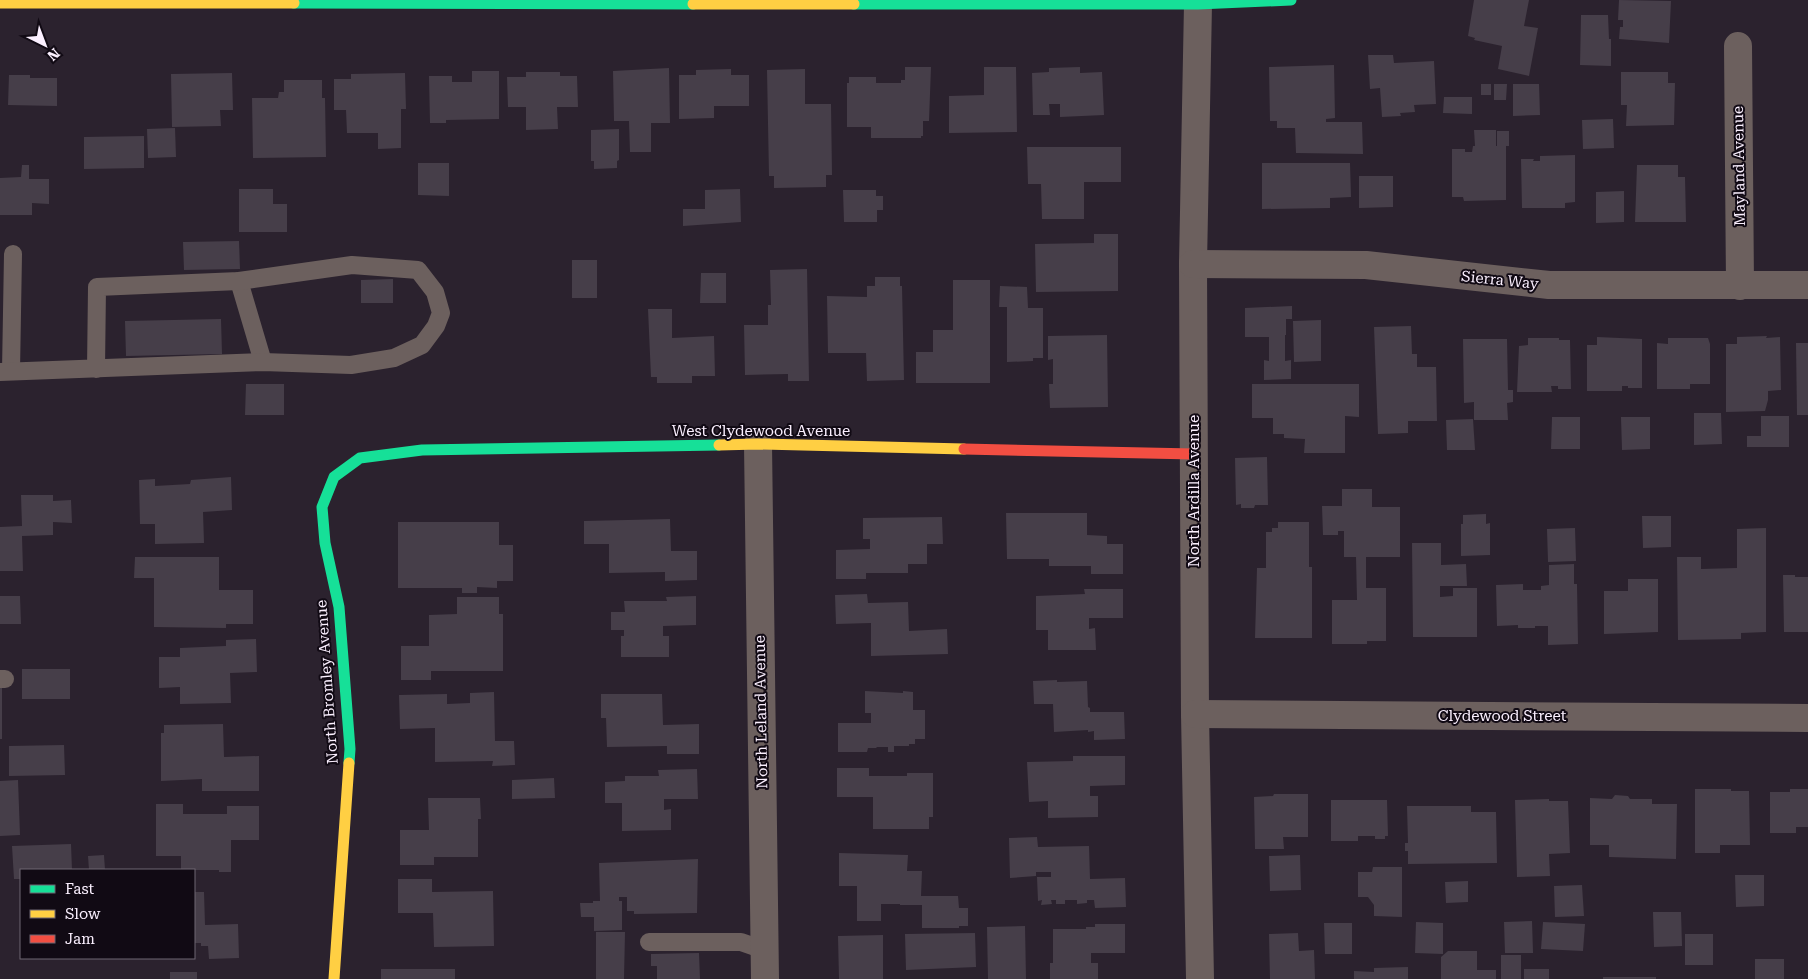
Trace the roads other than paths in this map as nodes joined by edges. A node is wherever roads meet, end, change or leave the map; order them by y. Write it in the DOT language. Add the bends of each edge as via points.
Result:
graph roads {
  1 [pos="1291,0"];
  2 [pos="0,3"];
  3 [pos="1198,4"];
  4 [pos="1738,46"];
  5 [pos="13,254"];
  6 [pos="1193,264"];
  7 [pos="239,281"];
  8 [pos="1740,286"];
  9 [pos="1808,286"];
  10 [pos="263,362"];
  11 [pos="96,368"];
  12 [pos="6,372"];
  13 [pos="758,444"];
  14 [pos="1194,454"];
  15 [pos="334,477"];
  16 [pos="1195,714"];
  17 [pos="1808,718"];
  18 [pos="649,942"];
  19 [pos="764,950"];
  20 [pos="334,979"];
  21 [pos="765,979"];
  22 [pos="1200,979"];
  1 -- 3 [label="street"];
  2 -- 3 [label="street"];
  3 -- 6 [label="street, North Ardilla Avenue"];
  4 -- 8 [label="street, Mayland Avenue"];
  5 -- 12 [label="lane"];
  6 -- 8 [label="street, Sierra Way" via="1366,265 1549,285"];
  6 -- 14 [label="street, North Ardilla Avenue"];
  7 -- 10 [label="lane"];
  7 -- 10 [label="lane" via="352,265 418,270 435,292 441,313 436,326 422,345 394,358 350,365"];
  7 -- 11 [label="lane" via="97,286"];
  8 -- 9 [label="street, Sierra Way"];
  10 -- 11 [label="lane"];
  11 -- 12 [label="lane"];
  13 -- 14 [label="street, West Clydewood Avenue"];
  13 -- 15 [label="street, West Clydewood Avenue" via="422,450 360,458"];
  13 -- 19 [label="street, North Leland Avenue"];
  14 -- 16 [label="street, North Ardilla Avenue"];
  15 -- 20 [label="street, North Bromley Avenue" via="322,507 325,543 339,608 350,749"];
  16 -- 17 [label="street, Clydewood Street"];
  16 -- 22 [label="street, North Ardilla Avenue"];
  18 -- 19 [label="lane" via="741,942"];
  19 -- 21 [label="street, North Leland Avenue"];
}
